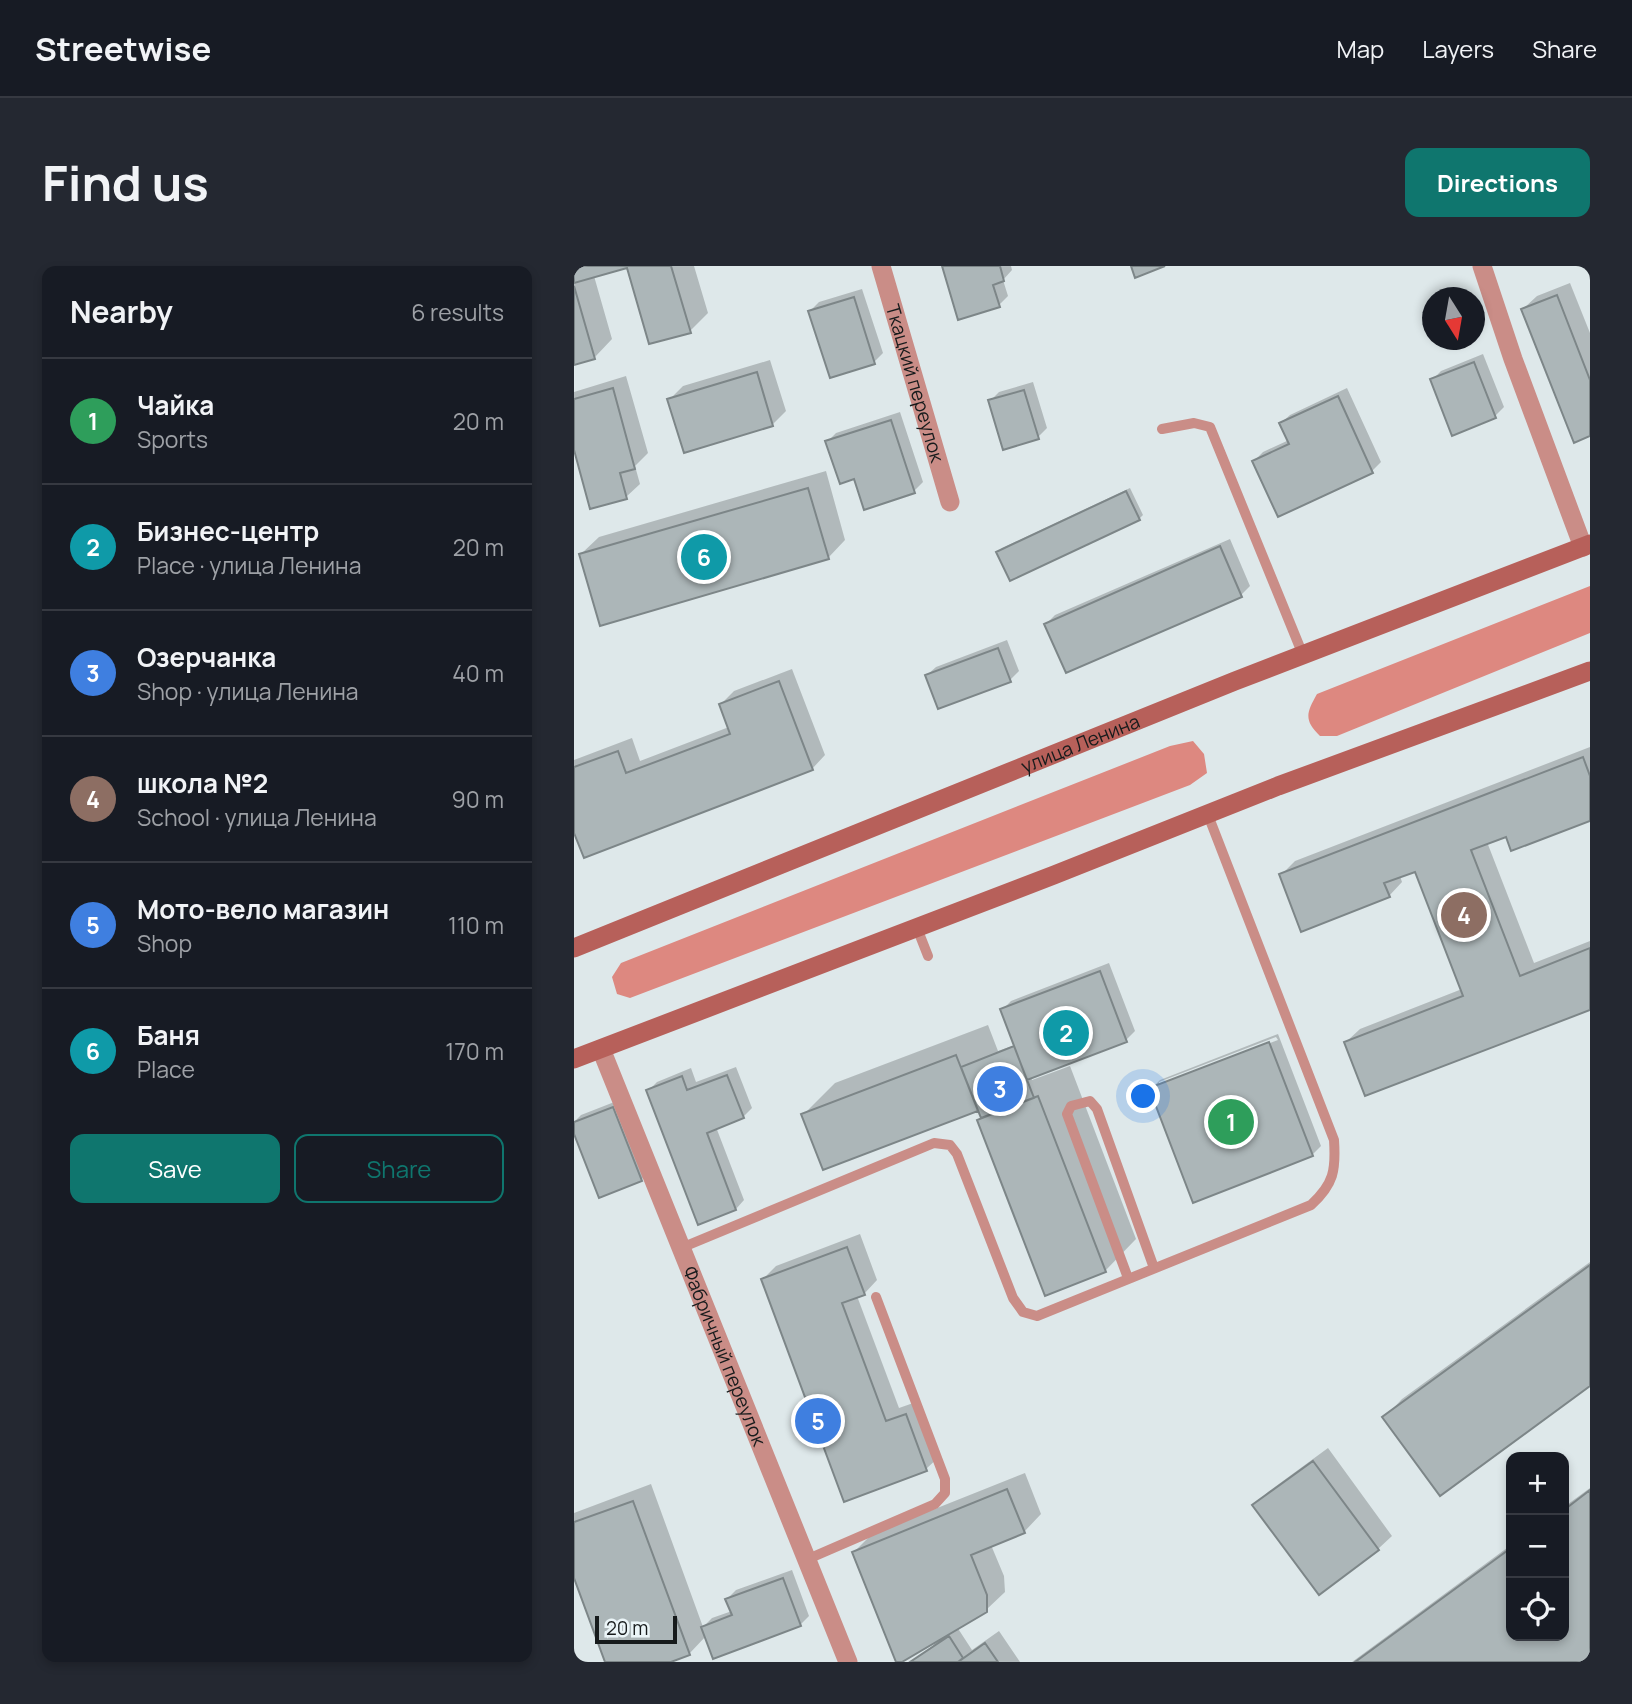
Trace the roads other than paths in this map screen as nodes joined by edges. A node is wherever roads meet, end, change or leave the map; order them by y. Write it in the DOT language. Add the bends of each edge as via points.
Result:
graph roads {
  1 [pos="881,266"];
  2 [pos="1482,266"];
  3 [pos="1163,429"];
  4 [pos="950,502"];
  5 [pos="1586,545"];
  6 [pos="1303,655"];
  7 [pos="1590,671"];
  8 [pos="1208,815"];
  9 [pos="917,928"];
  10 [pos="575,944"];
  11 [pos="928,956"];
  12 [pos="601,1049"];
  13 [pos="574,1059"];
  14 [pos="681,1248"];
  15 [pos="1154,1268"];
  16 [pos="1128,1278"];
  17 [pos="876,1297"];
  18 [pos="808,1559"];
  19 [pos="848,1662"];
  1 -- 4 [label="street, Ткацкий переулок"];
  2 -- 5 [label="street"];
  3 -- 6 [label="lane" via="1194,423 1210,428"];
  5 -- 6 [label="main road, улица Ленина"];
  6 -- 10 [label="main road, улица Ленина"];
  7 -- 8 [label="main road"];
  8 -- 9 [label="main road"];
  8 -- 15 [label="lane" via="1334,1140 1336,1166 1326,1191 1311,1205"];
  9 -- 11 [label="lane"];
  9 -- 12 [label="main road"];
  12 -- 13 [label="main road"];
  12 -- 14 [label="street, Фабричный переулок"];
  14 -- 16 [label="lane" via="934,1143 950,1145 957,1154 1013,1298 1023,1312 1037,1316"];
  14 -- 18 [label="street, Фабричный переулок"];
  15 -- 16 [label="lane"];
  15 -- 16 [label="lane" via="1097,1109 1090,1101 1071,1106 1067,1114"];
  17 -- 18 [label="lane" via="945,1479 945,1493 935,1504"];
  18 -- 19 [label="street, Фабричный переулок"];
}
